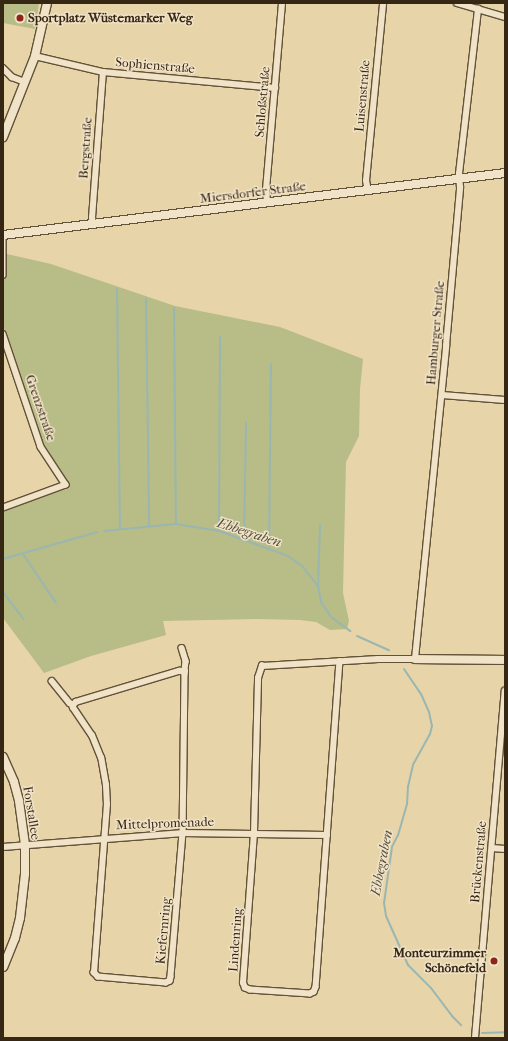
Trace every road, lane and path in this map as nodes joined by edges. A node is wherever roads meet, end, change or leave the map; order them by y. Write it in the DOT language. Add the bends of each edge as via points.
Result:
graph roads {
  1 [pos="47,3"];
  2 [pos="282,3"];
  3 [pos="383,3"];
  4 [pos="457,3"];
  5 [pos="478,9"];
  6 [pos="505,17"];
  7 [pos="35,56"];
  8 [pos="3,68"];
  9 [pos="103,72"];
  10 [pos="25,82"];
  11 [pos="275,88"];
  12 [pos="3,137"];
  13 [pos="505,173"];
  14 [pos="460,179"];
  15 [pos="368,191"];
  16 [pos="267,203"];
  17 [pos="93,224"];
  18 [pos="3,236"];
  19 [pos="3,275"];
  20 [pos="3,334"];
  21 [pos="442,395"];
  22 [pos="505,400"];
  23 [pos="3,508"];
  24 [pos="182,648"];
  25 [pos="415,659"];
  26 [pos="505,660"];
  27 [pos="340,661"];
  28 [pos="185,671"];
  29 [pos="52,681"];
  30 [pos="505,691"];
  31 [pos="73,705"];
  32 [pos="3,757"];
  33 [pos="183,833"];
  34 [pos="254,833"];
  35 [pos="328,835"];
  36 [pos="104,838"];
  37 [pos="25,845"];
  38 [pos="3,847"];
  39 [pos="492,848"];
  40 [pos="505,849"];
  41 [pos="3,967"];
  42 [pos="475,1036"];
  1 -- 7 [label="street"];
  2 -- 11 [label="street, Schloßstraße"];
  3 -- 15 [label="street, Luisenstraße" via="366,181"];
  4 -- 5 [label="street"];
  5 -- 6 [label="street"];
  5 -- 14 [label="street, Hamburger Straße"];
  7 -- 9 [label="street, Sophienstraße"];
  7 -- 10 [label="street"];
  8 -- 10 [label="street" via="12,77"];
  9 -- 11 [label="street, Sophienstraße"];
  9 -- 17 [label="street, Bergstraße"];
  10 -- 12 [label="street"];
  11 -- 16 [label="street, Schloßstraße"];
  13 -- 14 [label="street, Miersdorfer Straße"];
  14 -- 15 [label="street, Miersdorfer Straße"];
  14 -- 21 [label="street, Hamburger Straße"];
  15 -- 16 [label="street, Miersdorfer Straße"];
  16 -- 17 [label="street, Miersdorfer Straße"];
  17 -- 18 [label="street, Miersdorfer Straße"];
  18 -- 19 [label="street"];
  20 -- 23 [label="street, Grenzstraße" via="41,447 66,485"];
  21 -- 22 [label="street"];
  21 -- 25 [label="street, Hamburger Straße"];
  24 -- 28 [label="street, Kiefernring" via="186,661"];
  25 -- 26 [label="street"];
  25 -- 27 [label="street, Lindenring"];
  27 -- 34 [label="street, Lindenring" via="262,666 258,678"];
  27 -- 35 [label="street, Lindenring"];
  28 -- 31 [label="street" via="141,682"];
  28 -- 33 [label="street, Kiefernring"];
  29 -- 31 [label="street, Kiefernring"];
  30 -- 39 [label="street, Brückenstraße"];
  31 -- 36 [label="street, Kiefernring" via="92,736 103,767 107,798"];
  32 -- 37 [label="street, Forstallee" via="17,791"];
  33 -- 34 [label="street, Mittelpromenade"];
  33 -- 36 [label="street, Mittelpromenade"];
  33 -- 36 [label="street, Kiefernring" via="171,977 166,983 98,977 94,973"];
  34 -- 35 [label="street, Mittelpromenade"];
  34 -- 35 [label="street, Lindenring" via="243,983 245,988 250,990 310,994 316,987"];
  36 -- 37 [label="street, Mittelpromenade"];
  37 -- 38 [label="street, Mittelpromenade"];
  37 -- 41 [label="street, Forstallee" via="25,877 20,918 14,942"];
  39 -- 40 [label="street"];
  39 -- 42 [label="street, Brückenstraße"];
}
